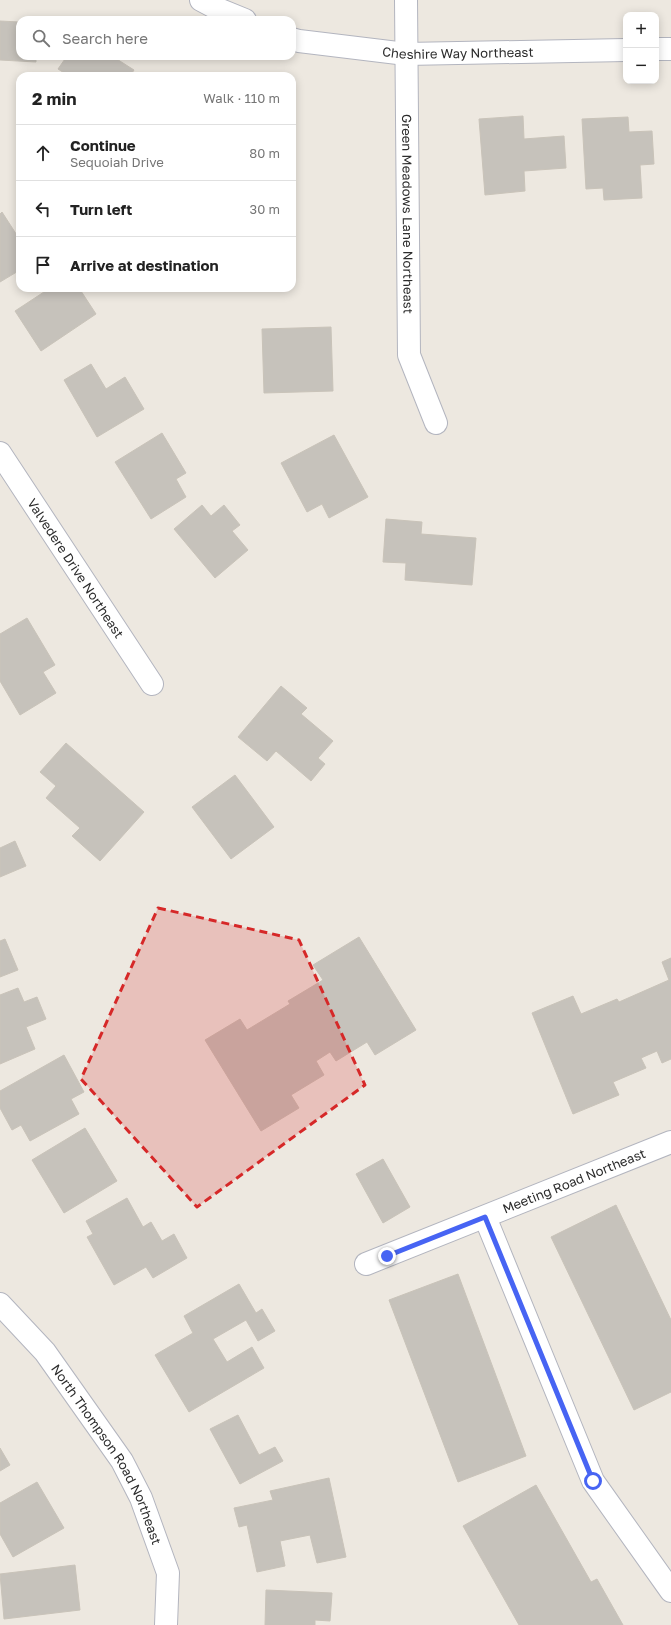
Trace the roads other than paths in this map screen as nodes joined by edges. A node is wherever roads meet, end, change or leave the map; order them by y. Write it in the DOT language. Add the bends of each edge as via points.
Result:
graph roads {
  1 [pos="201,0"];
  2 [pos="406,0"];
  3 [pos="236,16"];
  4 [pos="296,40"];
  5 [pos="659,49"];
  6 [pos="671,49"];
  7 [pos="623,50"];
  8 [pos="406,54"];
  9 [pos="436,423"];
  10 [pos="0,453"];
  11 [pos="152,684"];
  12 [pos="671,1142"];
  13 [pos="485,1217"];
  14 [pos="366,1264"];
  15 [pos="0,1304"];
  16 [pos="671,1591"];
  17 [pos="166,1625"];
  1 -- 3 [label="street"];
  2 -- 8 [label="street, Green Meadows Lane Northeast"];
  4 -- 8 [label="street, Cheshire Way Northeast"];
  5 -- 6 [label="street"];
  7 -- 8 [label="street, Cheshire Way Northeast"];
  8 -- 9 [label="street, Green Meadows Lane Northeast" via="409,355"];
  10 -- 11 [label="street, Valvedere Drive Northeast"];
  12 -- 13 [label="street, Meeting Road Northeast"];
  13 -- 14 [label="street, Meeting Road Northeast"];
  13 -- 16 [label="street" via="593,1481"];
  15 -- 17 [label="street, North Thompson Road Northeast" via="45,1352 122,1461 141,1498 168,1573"];
}
